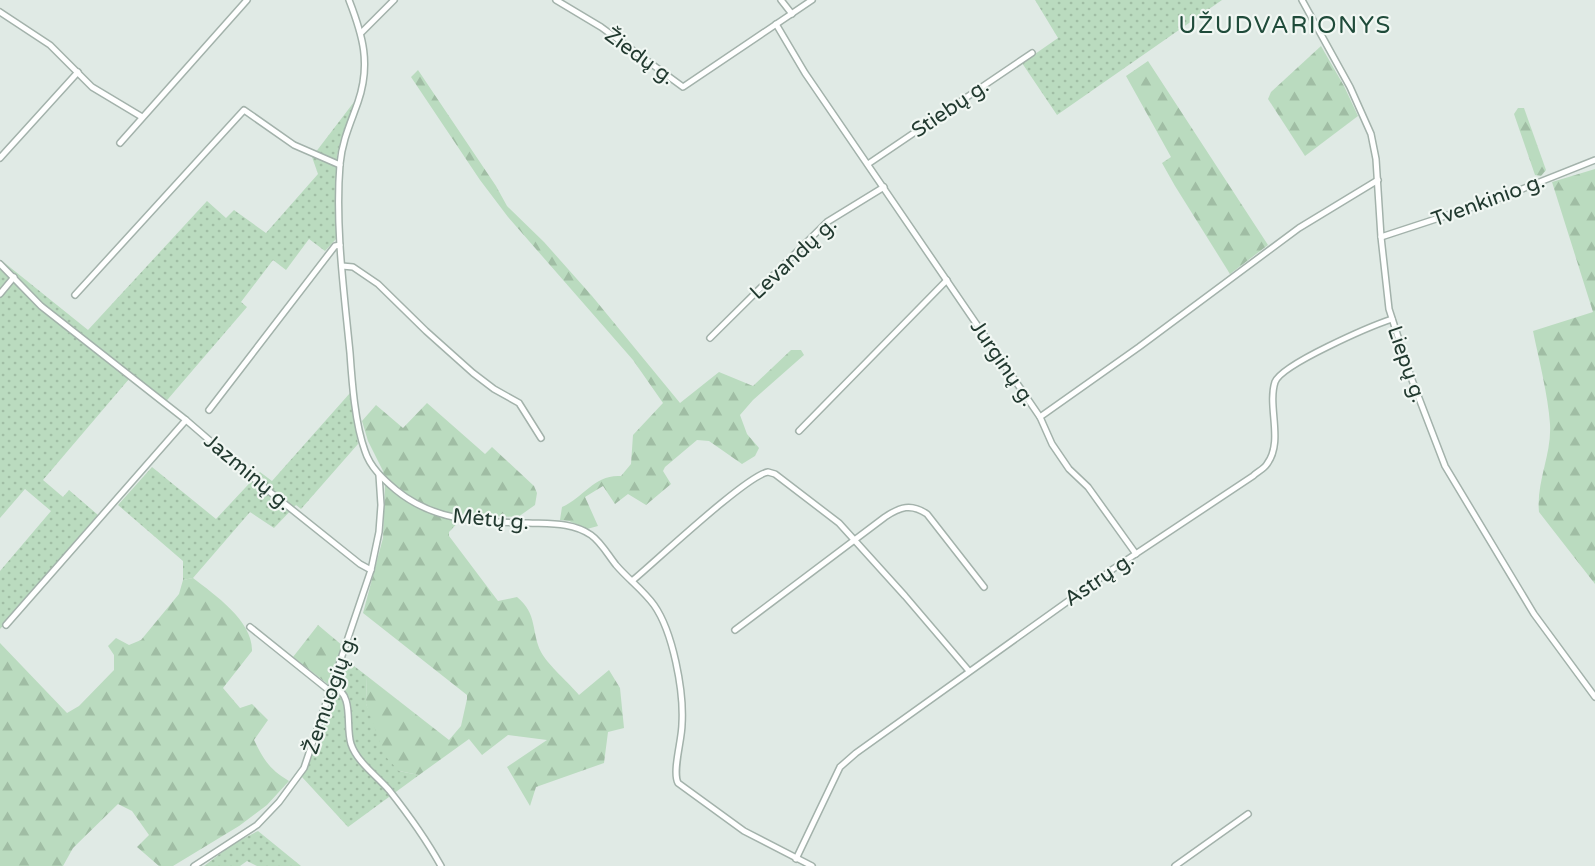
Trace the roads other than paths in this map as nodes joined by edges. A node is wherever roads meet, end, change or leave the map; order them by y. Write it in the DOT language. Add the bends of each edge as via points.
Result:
graph roads {
  1 [pos="247,0"];
  2 [pos="349,0"];
  3 [pos="394,0"];
  4 [pos="556,0"];
  5 [pos="781,0"];
  6 [pos="812,0"];
  7 [pos="1302,0"];
  8 [pos="0,12"];
  9 [pos="792,14"];
  10 [pos="776,24"];
  11 [pos="361,33"];
  12 [pos="1032,53"];
  13 [pos="78,72"];
  14 [pos="142,117"];
  15 [pos="120,143"];
  16 [pos="0,158"];
  17 [pos="1595,160"];
  18 [pos="868,164"];
  19 [pos="340,165"];
  20 [pos="1378,180"];
  21 [pos="884,187"];
  22 [pos="1381,237"];
  23 [pos="340,245"];
  24 [pos="0,264"];
  25 [pos="342,266"];
  26 [pos="14,277"];
  27 [pos="947,280"];
  28 [pos="0,294"];
  29 [pos="75,295"];
  30 [pos="1392,319"];
  31 [pos="710,338"];
  32 [pos="209,410"];
  33 [pos="1040,417"];
  34 [pos="186,420"];
  35 [pos="798,431"];
  36 [pos="541,438"];
  37 [pos="380,475"];
  38 [pos="855,540"];
  39 [pos="1136,554"];
  40 [pos="371,570"];
  41 [pos="632,582"];
  42 [pos="984,587"];
  43 [pos="6,625"];
  44 [pos="250,627"];
  45 [pos="735,630"];
  46 [pos="969,671"];
  47 [pos="332,688"];
  48 [pos="1595,698"];
  49 [pos="1248,814"];
  50 [pos="796,859"];
  51 [pos="194,866"];
  52 [pos="441,866"];
  53 [pos="812,866"];
  54 [pos="1175,866"];
  1 -- 14 [label="street"];
  2 -- 11 [label="street, Mėtų g."];
  3 -- 11 [label="street"];
  4 -- 10 [label="street, Žiedų g." via="601,27 683,87"];
  5 -- 9 [label="street"];
  6 -- 9 [label="street, Žiedų g."];
  7 -- 20 [label="street, Liepų g." via="1362,112 1371,134"];
  8 -- 13 [label="street" via="50,45"];
  9 -- 10 [label="street, Žiedų g."];
  10 -- 18 [label="street, Jurginų g."];
  11 -- 19 [label="street, Mėtų g." via="365,55 363,85 344,140"];
  12 -- 18 [label="street, Stiebų g."];
  13 -- 14 [label="street" via="92,87"];
  13 -- 16 [label="street"];
  14 -- 15 [label="street"];
  17 -- 22 [label="street, Tvenkinio g." via="1497,199"];
  18 -- 21 [label="street, Jurginų g."];
  19 -- 23 [label="street, Mėtų g."];
  19 -- 29 [label="street" via="294,145 244,110"];
  20 -- 22 [label="street, Liepų g."];
  20 -- 33 [label="street, Jurginų g." via="1299,228"];
  21 -- 27 [label="street, Jurginų g."];
  21 -- 31 [label="street, Levandų g." via="827,222"];
  22 -- 30 [label="street, Liepų g."];
  23 -- 25 [label="street, Mėtų g."];
  23 -- 32 [label="street" via="335,246"];
  24 -- 26 [label="street, Jazminų g."];
  25 -- 36 [label="street" via="353,267 378,284 473,373 519,404"];
  25 -- 37 [label="street, Mėtų g." via="362,441 368,459"];
  26 -- 28 [label="street"];
  26 -- 34 [label="street, Jazminų g." via="41,306"];
  27 -- 33 [label="street, Jurginų g."];
  27 -- 35 [label="street"];
  30 -- 39 [label="street, Astrų g." via="1280,374 1274,392 1273,452 1267,464"];
  30 -- 48 [label="street, Liepų g." via="1445,466 1534,614"];
  33 -- 39 [label="street" via="1052,444"];
  34 -- 40 [label="street, Jazminų g." via="260,484"];
  34 -- 43 [label="street"];
  37 -- 40 [label="street, Žemuogių g." via="380,524"];
  37 -- 41 [label="street, Mėtų g." via="414,503 448,516 468,521 578,528 596,539"];
  38 -- 41 [label="street" via="775,474 763,472"];
  38 -- 42 [label="street" via="898,508 917,508 927,514"];
  38 -- 45 [label="street"];
  38 -- 46 [label="street"];
  39 -- 46 [label="street, Astrų g."];
  40 -- 47 [label="street, Žemuogių g."];
  41 -- 50 [label="street, Mėtų g." via="654,605 672,643 682,704 676,779 744,831"];
  44 -- 47 [label="street"];
  46 -- 50 [label="street, Astrų g." via="840,766"];
  47 -- 51 [label="street, Žemuogių g." via="304,768 285,795 257,825"];
  47 -- 52 [label="street" via="339,688 346,700 351,744 356,754 416,826"];
  49 -- 54 [label="street"];
  50 -- 53 [label="street, Mėtų g."];
}
